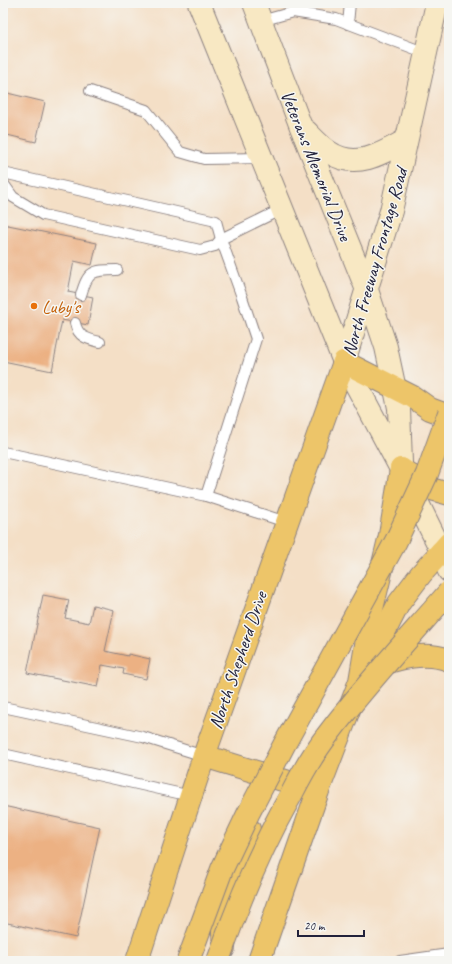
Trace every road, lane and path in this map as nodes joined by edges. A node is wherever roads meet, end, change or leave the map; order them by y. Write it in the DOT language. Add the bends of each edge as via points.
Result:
graph roads {
  1 [pos="199,3"];
  2 [pos="350,3"];
  3 [pos="437,3"];
  4 [pos="257,12"];
  5 [pos="348,24"];
  6 [pos="426,54"];
  7 [pos="90,91"];
  8 [pos="301,127"];
  9 [pos="406,140"];
  10 [pos="261,158"];
  11 [pos="3,173"];
  12 [pos="3,183"];
  13 [pos="282,209"];
  14 [pos="221,239"];
  15 [pos="117,270"];
  16 [pos="367,290"];
  17 [pos="81,295"];
  18 [pos="75,322"];
  19 [pos="100,342"];
  20 [pos="344,362"];
  21 [pos="396,388"];
  22 [pos="449,412"];
  23 [pos="449,416"];
  24 [pos="3,452"];
  25 [pos="401,469"];
  26 [pos="449,494"];
  27 [pos="206,496"];
  28 [pos="286,522"];
  29 [pos="446,556"];
  30 [pos="449,592"];
  31 [pos="449,660"];
  32 [pos="360,681"];
  33 [pos="3,707"];
  34 [pos="3,754"];
  35 [pos="204,756"];
  36 [pos="266,775"];
  37 [pos="318,790"];
  38 [pos="191,796"];
  39 [pos="449,954"];
  40 [pos="138,961"];
  41 [pos="188,961"];
  42 [pos="218,961"];
  43 [pos="225,961"];
  44 [pos="259,961"];
  45 [pos="400,961"];
  1 -- 10 [label="main road"];
  2 -- 5 [label="lane"];
  3 -- 6 [label="main road, North Freeway Frontage Road"];
  4 -- 5 [label="lane" via="293,12 336,19"];
  4 -- 8 [label="main road, Veterans Memorial Drive"];
  5 -- 6 [label="lane"];
  6 -- 9 [label="main road, North Freeway Frontage Road"];
  7 -- 10 [label="lane" via="146,110 180,152 204,159"];
  8 -- 9 [label="main road" via="328,152 346,159 366,159"];
  8 -- 16 [label="main road, Veterans Memorial Drive"];
  9 -- 16 [label="main road, North Freeway Frontage Road" via="392,211"];
  10 -- 13 [label="main road"];
  11 -- 14 [label="lane" via="216,221"];
  12 -- 14 [label="lane" via="13,197 43,215 200,250 215,246"];
  13 -- 14 [label="lane"];
  13 -- 20 [label="main road"];
  14 -- 27 [label="lane" via="256,339"];
  15 -- 17 [label="lane" via="94,271 87,277"];
  16 -- 20 [label="main road, North Freeway Frontage Road"];
  16 -- 21 [label="main road, Veterans Memorial Drive" via="386,347"];
  18 -- 19 [label="lane" via="80,334"];
  20 -- 21 [label="main road"];
  20 -- 25 [label="main road, North Freeway Frontage Road"];
  20 -- 28 [label="main road, North Shepherd Drive"];
  21 -- 23 [label="main road" via="430,409"];
  21 -- 25 [label="main road, Veterans Memorial Drive"];
  22 -- 41 [label="main road, bridge" via="426,474 396,541 284,745 222,869"];
  24 -- 27 [label="lane"];
  25 -- 26 [label="main road" via="431,489"];
  25 -- 29 [label="main road, North Freeway Frontage Road"];
  25 -- 32 [label="main road"];
  27 -- 28 [label="lane"];
  28 -- 35 [label="main road, North Shepherd Drive"];
  29 -- 32 [label="main road" via="421,574 399,603"];
  30 -- 42 [label="main road, bridge" via="358,697 307,764 248,879"];
  31 -- 32 [label="main road" via="428,656 397,660 378,667"];
  32 -- 37 [label="main road"];
  33 -- 35 [label="lane" via="143,737"];
  34 -- 38 [label="lane"];
  35 -- 36 [label="main road"];
  35 -- 38 [label="main road, North Shepherd Drive"];
  36 -- 37 [label="main road"];
  36 -- 43 [label="main road" via="222,915"];
  37 -- 44 [label="main road"];
  38 -- 40 [label="main road, North Shepherd Drive"];
  39 -- 45 [label="lane"];
}
